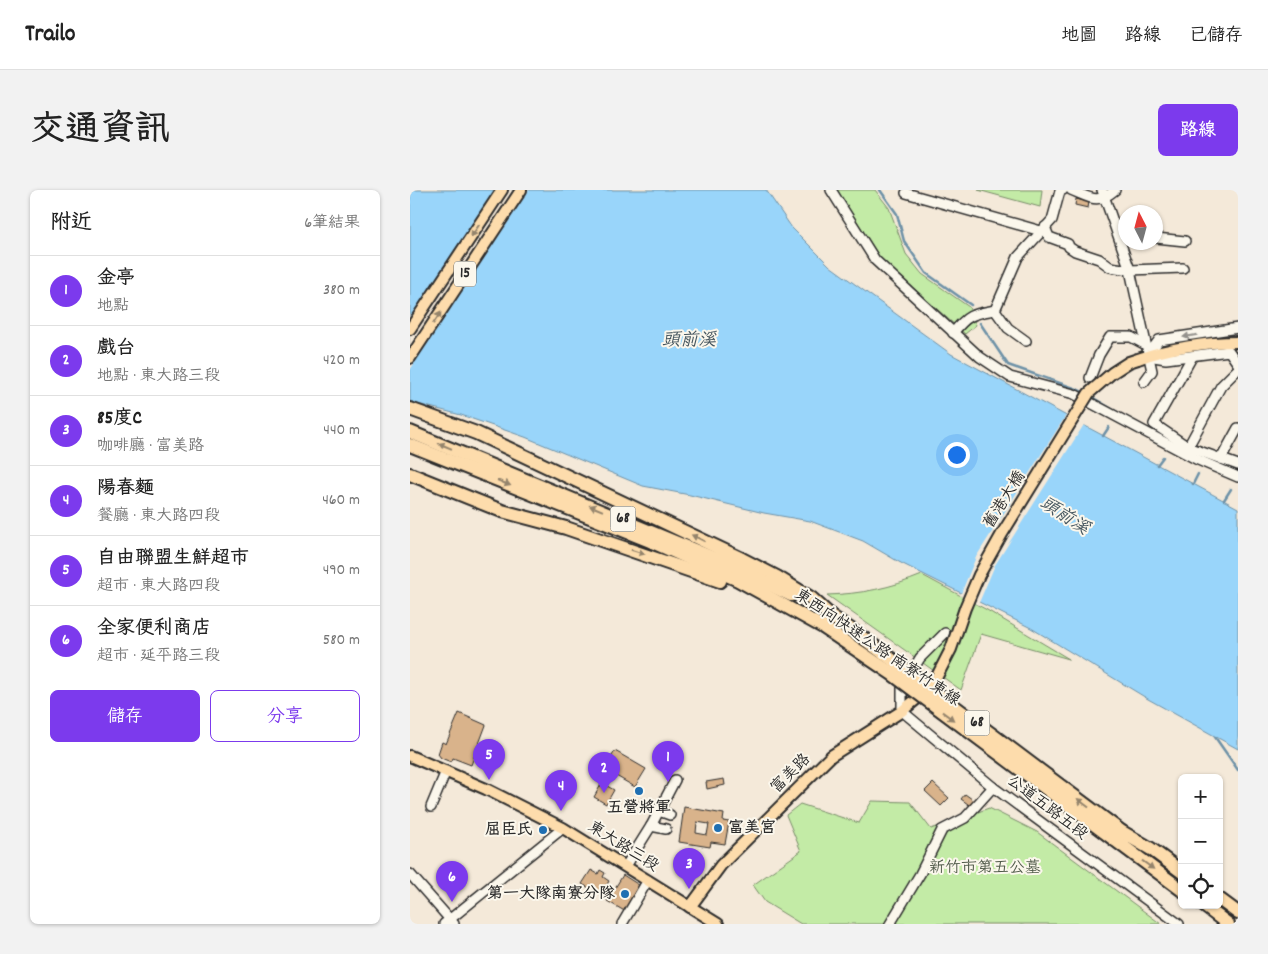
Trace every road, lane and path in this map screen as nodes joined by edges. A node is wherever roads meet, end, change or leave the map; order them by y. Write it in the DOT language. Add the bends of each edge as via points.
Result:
graph roads {
  1 [pos="502,190"];
  2 [pos="521,190"];
  3 [pos="831,190"];
  4 [pos="1063,190"];
  5 [pos="1071,190"];
  6 [pos="1115,190"];
  7 [pos="906,192"];
  8 [pos="1103,194"];
  9 [pos="1118,227"];
  10 [pos="1043,229"];
  11 [pos="1163,239"];
  12 [pos="1185,241"];
  13 [pos="1125,250"];
  14 [pos="1183,268"];
  15 [pos="1130,270"];
  16 [pos="995,310"];
  17 [pos="1238,328"];
  18 [pos="410,329"];
  19 [pos="953,333"];
  20 [pos="1026,341"];
  21 [pos="1238,342"];
  22 [pos="1144,353"];
  23 [pos="1192,357"];
  24 [pos="410,358"];
  25 [pos="1238,364"];
  26 [pos="1238,369"];
  27 [pos="1090,378"];
  28 [pos="1144,382"];
  29 [pos="410,409"];
  30 [pos="1238,428"];
  31 [pos="410,432"];
  32 [pos="410,446"];
  33 [pos="1188,447"];
  34 [pos="1221,459"];
  35 [pos="1238,465"];
  36 [pos="410,474"];
  37 [pos="1238,477"];
  38 [pos="830,616"];
  39 [pos="822,627"];
  40 [pos="945,633"];
  41 [pos="933,684"];
  42 [pos="902,711"];
  43 [pos="410,756"];
  44 [pos="446,772"];
  45 [pos="674,780"];
  46 [pos="993,787"];
  47 [pos="644,804"];
  48 [pos="431,806"];
  49 [pos="659,811"];
  50 [pos="670,814"];
  51 [pos="651,826"];
  52 [pos="564,828"];
  53 [pos="666,829"];
  54 [pos="1119,836"];
  55 [pos="626,866"];
  56 [pos="1178,869"];
  57 [pos="410,874"];
  58 [pos="648,880"];
  59 [pos="1178,887"];
  60 [pos="1223,902"];
  61 [pos="690,907"];
  62 [pos="1208,909"];
  63 [pos="1238,913"];
  64 [pos="449,922"];
  65 [pos="622,924"];
  66 [pos="718,924"];
  67 [pos="890,924"];
  68 [pos="1179,924"];
  69 [pos="1228,924"];
  1 -- 18 [label="main road, 15, one-way"];
  24 -- 2 [label="main road, 15, one-way"];
  3 -- 19 [label="street" via="875,260"];
  4 -- 10 [label="street" via="1052,220"];
  5 -- 8 [label="street" via="1092,199"];
  6 -- 8 [label="street"];
  7 -- 10 [label="street"];
  8 -- 9 [label="street"];
  10 -- 15 [label="street" via="1049,237 1068,244 1074,251 1099,259 1110,267"];
  10 -- 16 [label="street" via="1018,257"];
  11 -- 12 [label="street"];
  13 -- 15 [label="street"];
  14 -- 15 [label="street"];
  15 -- 22 [label="street"];
  16 -- 19 [label="street" via="973,314"];
  16 -- 20 [label="street" via="1008,328"];
  17 -- 22 [label="street, one-way" via="1159,340"];
  19 -- 37 [label="street" via="1010,377 1074,394 1196,459"];
  21 -- 22 [label="main road, 舊港大橋"];
  22 -- 23 [label="street" via="1166,359"];
  22 -- 27 [label="street" via="1131,337 1110,336"];
  22 -- 28 [label="street" via="1152,371"];
  22 -- 41 [label="main road, 舊港大橋, bridge" via="1112,373 1089,394 984,567"];
  23 -- 25 [label="street" via="1229,351"];
  23 -- 33 [label="street" via="1154,424"];
  26 -- 33 [label="street" via="1221,386"];
  38 -- 29 [label="highway, one-way" via="811,598 733,555 476,433"];
  30 -- 34 [label="street"];
  38 -- 31 [label="highway, 東西向快速公路 南寮竹東線 / 68, one-way" via="723,562"];
  32 -- 39 [label="highway, 東西向快速公路 南寮竹東線 / 68, one-way" via="738,580"];
  33 -- 34 [label="street"];
  34 -- 35 [label="street"];
  36 -- 39 [label="highway, one-way" via="502,511 566,528 712,577"];
  54 -- 38 [label="highway, 東西向快速公路 南寮竹東線 / 68, one-way, bridge"];
  39 -- 54 [label="highway, 東西向快速公路 南寮竹東線 / 68, one-way, bridge"];
  40 -- 42 [label="street" via="920,658 902,688"];
  41 -- 42 [label="main road, 富美路"];
  42 -- 46 [label="street, 公道五路五段"];
  42 -- 61 [label="main road, 富美路" via="831,756 721,865"];
  43 -- 44 [label="main road, 東大路三段"];
  44 -- 48 [label="street"];
  44 -- 52 [label="main road, 東大路三段"];
  45 -- 49 [label="street"];
  46 -- 67 [label="street" via="965,818 942,830"];
  46 -- 68 [label="street, 公道五路五段"];
  47 -- 49 [label="street"];
  49 -- 50 [label="street"];
  49 -- 51 [label="street"];
  51 -- 53 [label="street"];
  51 -- 55 [label="street"];
  52 -- 55 [label="main road, 東大路三段"];
  52 -- 64 [label="street"];
  54 -- 56 [label="highway, 東西向快速公路 南寮竹東線 / 68" via="1151,849"];
  54 -- 59 [label="highway, 東西向快速公路 南寮竹東線 / 68, one-way"];
  55 -- 58 [label="main road, 東大路三段"];
  57 -- 64 [label="street"];
  58 -- 61 [label="main road, 東大路三段"];
  58 -- 65 [label="street"];
  60 -- 63 [label="highway"];
  61 -- 66 [label="main road, 東大路三段"];
  62 -- 69 [label="highway"];
}
